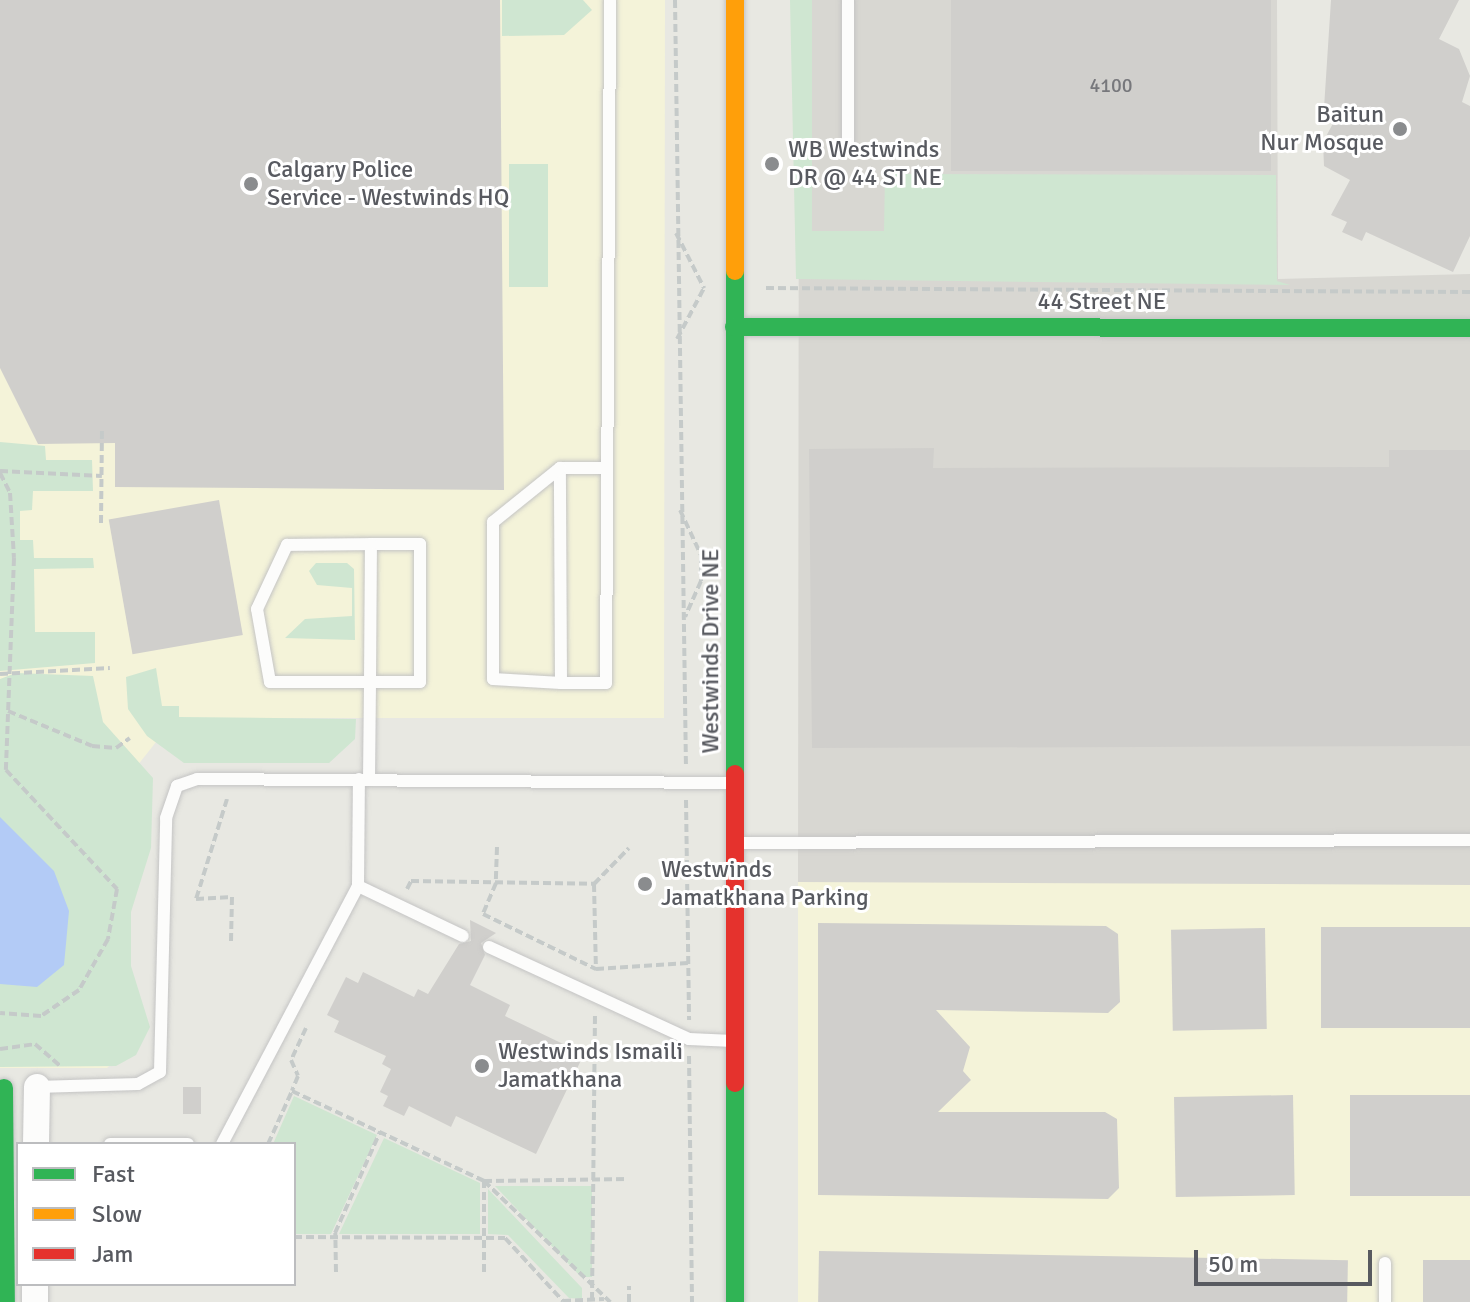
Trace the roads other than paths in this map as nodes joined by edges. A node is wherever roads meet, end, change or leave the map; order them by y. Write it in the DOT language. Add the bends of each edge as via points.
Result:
graph roads {
  1 [pos="610,0"];
  2 [pos="735,0"];
  3 [pos="848,0"];
  4 [pos="848,146"];
  5 [pos="734,327"];
  6 [pos="1470,328"];
  7 [pos="560,468"];
  8 [pos="607,468"];
  9 [pos="371,544"];
  10 [pos="370,682"];
  11 [pos="561,683"];
  12 [pos="364,779"];
  13 [pos="735,782"];
  14 [pos="1470,840"];
  15 [pos="736,843"];
  16 [pos="358,886"];
  17 [pos="463,936"];
  18 [pos="489,947"];
  19 [pos="736,1041"];
  20 [pos="37,1087"];
  21 [pos="2,1088"];
  22 [pos="36,1142"];
  23 [pos="223,1142"];
  24 [pos="2,1168"];
  25 [pos="1385,1263"];
  26 [pos="7,1277"];
  27 [pos="0,1298"];
  28 [pos="6,1302"];
  29 [pos="735,1302"];
  30 [pos="1385,1302"];
  1 -- 8 [label="lane"];
  2 -- 5 [label="street, Westwinds Drive NE"];
  3 -- 4 [label="lane"];
  5 -- 6 [label="street, 44 Street NE"];
  5 -- 13 [label="street, Westwinds Drive NE"];
  7 -- 8 [label="lane"];
  7 -- 11 [label="lane"];
  7 -- 11 [label="lane" via="493,522 493,679"];
  8 -- 11 [label="lane" via="606,683"];
  9 -- 10 [label="lane"];
  9 -- 10 [label="lane" via="420,544 420,682"];
  9 -- 10 [label="lane" via="287,545 257,609 270,682"];
  10 -- 12 [label="lane"];
  12 -- 13 [label="lane"];
  12 -- 16 [label="lane"];
  12 -- 20 [label="lane" via="197,779 177,786 166,818 160,1072 138,1084"];
  13 -- 15 [label="street, Westwinds Drive NE"];
  14 -- 15 [label="lane"];
  15 -- 19 [label="street, Westwinds Drive NE"];
  16 -- 17 [label="lane"];
  16 -- 23 [label="lane"];
  18 -- 19 [label="lane" via="689,1039"];
  19 -- 29 [label="street, Westwinds Drive NE"];
  20 -- 21 [label="lane"];
  20 -- 22 [label="street"];
  21 -- 24 [label="street"];
  24 -- 26 [label="street"];
  25 -- 30 [label="lane"];
  26 -- 27 [label="street"];
  26 -- 28 [label="street"];
}
